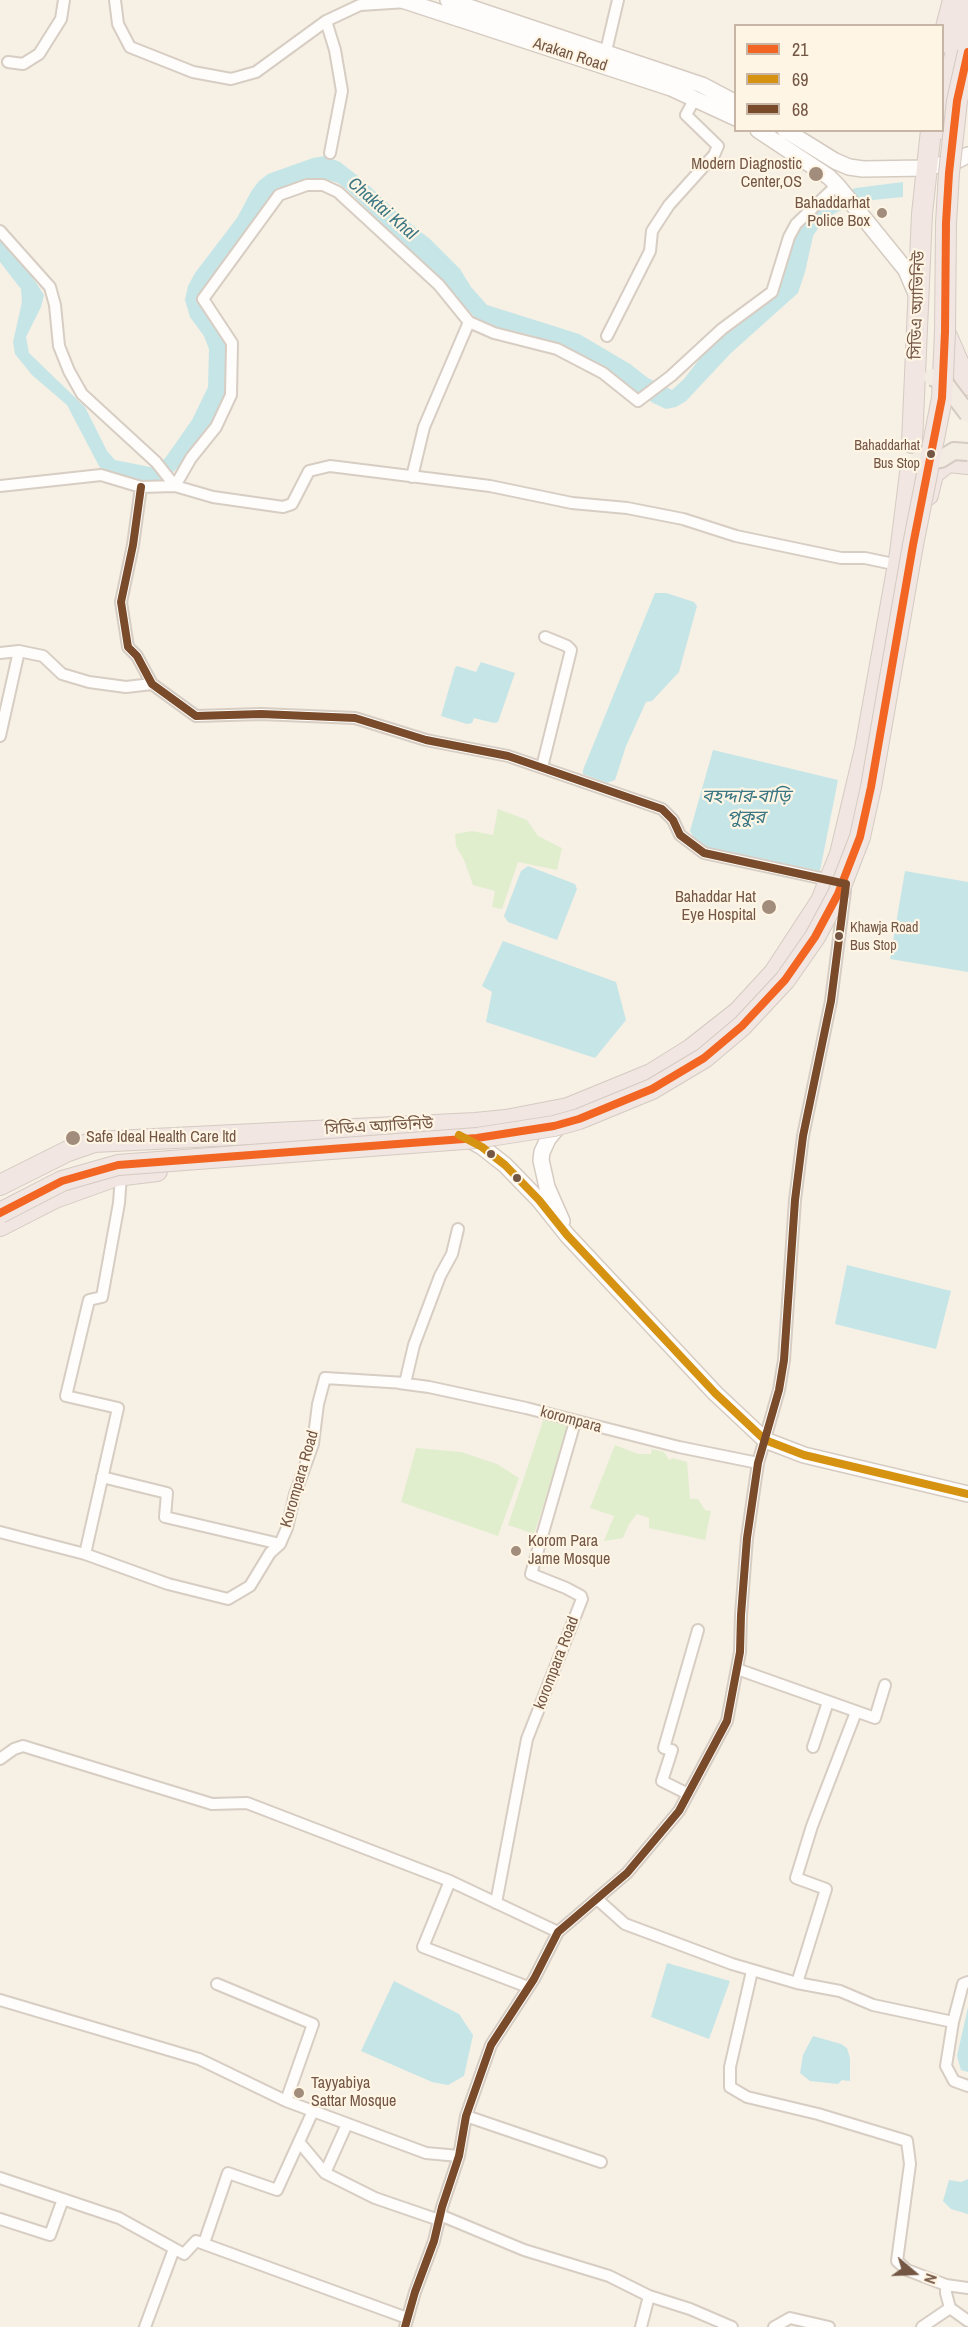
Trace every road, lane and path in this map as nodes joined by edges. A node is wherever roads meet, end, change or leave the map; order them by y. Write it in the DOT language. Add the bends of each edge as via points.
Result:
graph roads {
  1 [pos="64,0"];
  2 [pos="115,0"];
  3 [pos="448,0"];
  4 [pos="618,0"];
  5 [pos="953,0"];
  6 [pos="405,1"];
  7 [pos="968,5"];
  8 [pos="326,21"];
  9 [pos="944,35"];
  10 [pos="606,51"];
  11 [pos="968,52"];
  12 [pos="8,62"];
  13 [pos="968,76"];
  14 [pos="695,98"];
  15 [pos="734,102"];
  16 [pos="734,118"];
  17 [pos="944,118"];
  18 [pos="761,132"];
  19 [pos="788,132"];
  20 [pos="931,132"];
  21 [pos="942,132"];
  22 [pos="330,153"];
  23 [pos="962,158"];
  24 [pos="926,168"];
  25 [pos="837,185"];
  26 [pos="0,231"];
  27 [pos="919,315"];
  28 [pos="469,322"];
  29 [pos="607,336"];
  30 [pos="947,336"];
  31 [pos="938,379"];
  32 [pos="968,385"];
  33 [pos="968,414"];
  34 [pos="968,452"];
  35 [pos="923,460"];
  36 [pos="968,464"];
  37 [pos="412,477"];
  38 [pos="173,484"];
  39 [pos="0,486"];
  40 [pos="141,487"];
  41 [pos="905,567"];
  42 [pos="545,637"];
  43 [pos="19,651"];
  44 [pos="0,653"];
  45 [pos="152,684"];
  46 [pos="0,736"];
  47 [pos="538,766"];
  48 [pos="838,882"];
  49 [pos="567,1116"];
  50 [pos="459,1135"];
  51 [pos="121,1175"];
  52 [pos="0,1185"];
  53 [pos="0,1200"];
  54 [pos="0,1213"];
  55 [pos="0,1226"];
  56 [pos="458,1229"];
  57 [pos="567,1235"];
  58 [pos="382,1381"];
  59 [pos="405,1383"];
  60 [pos="575,1422"];
  61 [pos="765,1440"];
  62 [pos="758,1463"];
  63 [pos="102,1477"];
  64 [pos="968,1494"];
  65 [pos="0,1532"];
  66 [pos="280,1544"];
  67 [pos="84,1554"];
  68 [pos="698,1630"];
  69 [pos="737,1670"];
  70 [pos="885,1685"];
  71 [pos="828,1702"];
  72 [pos="856,1712"];
  73 [pos="813,1747"];
  74 [pos="0,1759"];
  75 [pos="688,1794"];
  76 [pos="450,1881"];
  77 [pos="597,1899"];
  78 [pos="496,1903"];
  79 [pos="558,1932"];
  80 [pos="752,1971"];
  81 [pos="968,1982"];
  82 [pos="797,1983"];
  83 [pos="217,1984"];
  84 [pos="528,1987"];
  85 [pos="0,2000"];
  86 [pos="953,2022"];
  87 [pos="968,2086"];
  88 [pos="286,2101"];
  89 [pos="313,2111"];
  90 [pos="466,2116"];
  91 [pos="347,2124"];
  92 [pos="298,2142"];
  93 [pos="459,2157"];
  94 [pos="601,2162"];
  95 [pos="325,2173"];
  96 [pos="0,2178"];
  97 [pos="63,2199"];
  98 [pos="440,2217"];
  99 [pos="0,2218"];
  100 [pos="204,2243"];
  101 [pos="174,2249"];
  102 [pos="946,2285"];
  103 [pos="968,2288"];
  104 [pos="649,2296"];
  105 [pos="950,2308"];
  106 [pos="968,2320"];
  107 [pos="406,2322"];
  108 [pos="145,2327"];
  109 [pos="641,2327"];
  110 [pos="732,2327"];
  111 [pos="774,2327"];
  112 [pos="829,2327"];
  113 [pos="922,2327"];
  1 -- 12 [label="street" via="61,19 39,54 23,64"];
  2 -- 8 [label="street" via="118,24 130,47 193,72 231,79 256,72"];
  3 -- 10 [label="main road, Arakan Road"];
  4 -- 10 [label="street"];
  5 -- 9 [label="highway"];
  6 -- 8 [label="street" via="360,5"];
  6 -- 14 [label="main road, Arakan Road"];
  7 -- 17 [label="highway"];
  8 -- 22 [label="street" via="342,91"];
  10 -- 15 [label="main road, Arakan Road" via="702,85"];
  11 -- 31 [label="highway, bridge" via="957,101 949,174"];
  13 -- 23 [label="highway, সিডিএ অ্যাভিনিউ" via="958,132"];
  14 -- 16 [label="main road, Arakan Road"];
  14 -- 29 [label="street" via="686,115 718,146 652,231 650,251"];
  18 -- 25 [label="main road"];
  19 -- 24 [label="main road" via="849,166"];
  20 -- 24 [label="highway, সিডিএ অ্যাভিনিউ"];
  21 -- 31 [label="highway" via="938,170"];
  23 -- 24 [label="main road"];
  23 -- 30 [label="highway, সিডিএ অ্যাভিনিউ"];
  24 -- 27 [label="highway, সিডিএ অ্যাভিনিউ"];
  25 -- 27 [label="main road" via="906,270 917,296"];
  25 -- 28 [label="street" via="796,224 772,292 638,401 603,373 557,349 494,333"];
  26 -- 38 [label="street" via="50,287 59,346 82,394 156,462"];
  27 -- 35 [label="highway, সিডিএ অ্যাভিনিউ"];
  28 -- 37 [label="street" via="424,427"];
  28 -- 38 [label="street" via="439,285 338,192 323,185 307,185 279,195 203,299 232,343 231,395 216,427"];
  30 -- 32 [label="highway"];
  30 -- 35 [label="highway, সিডিএ অ্যাভিনিউ"];
  31 -- 33 [label="main road, bridge"];
  31 -- 35 [label="highway, bridge"];
  34 -- 35 [label="main road, bridge"];
  35 -- 36 [label="highway"];
  35 -- 41 [label="highway, সিডিএ অ্যাভিনিউ"];
  35 -- 53 [label="highway" via="846,848 822,907 804,937 770,984 721,1030 643,1081 548,1116 499,1124 114,1154 68,1166"];
  35 -- 54 [label="highway, bridge" via="871,787 851,862 828,915 785,980 742,1026 704,1058 643,1093 554,1126 477,1138 118,1165 62,1181"];
  37 -- 38 [label="street" via="330,466 309,471 292,504 283,507 213,497"];
  37 -- 41 [label="street" via="627,508 683,519 736,536"];
  38 -- 40 [label="street"];
  39 -- 40 [label="street" via="101,475"];
  40 -- 45 [label="street" via="121,602 128,647"];
  41 -- 48 [label="highway, সিডিএ অ্যাভিনিউ" via="869,806"];
  42 -- 47 [label="street" via="571,650"];
  43 -- 44 [label="street"];
  43 -- 45 [label="street" via="43,656 62,674 89,682 126,687"];
  43 -- 46 [label="street"];
  45 -- 47 [label="street" via="196,716 356,718 426,740"];
  47 -- 48 [label="street" via="663,809 680,835 704,853"];
  48 -- 49 [label="highway, সিডিএ অ্যাভিনিউ" via="831,914 772,998 694,1062 632,1094"];
  48 -- 52 [label="highway, সিডিএ অ্যাভিনিউ" via="774,973 738,1012 651,1074 567,1108 475,1123 94,1142"];
  48 -- 61 [label="street" via="831,1001 803,1136 784,1360"];
  49 -- 50 [label="highway, সিডিএ অ্যাভিনিউ" via="529,1126"];
  49 -- 57 [label="main road" via="548,1139 541,1160 547,1187"];
  50 -- 51 [label="highway, সিডিএ অ্যাভিনিউ"];
  50 -- 57 [label="main road" via="505,1165"];
  51 -- 55 [label="highway, সিডিএ অ্যাভিনিউ" via="55,1198"];
  51 -- 63 [label="street" via="102,1297 89,1300 66,1396 118,1408"];
  56 -- 59 [label="street" via="452,1254 414,1345"];
  57 -- 61 [label="main road" via="715,1393"];
  58 -- 59 [label="street, korompara"];
  59 -- 60 [label="street, korompara"];
  59 -- 66 [label="street, Korompara Road" via="325,1378 313,1444"];
  60 -- 62 [label="street, korompara"];
  60 -- 78 [label="street, korompara Road" via="531,1574 582,1599 527,1739"];
  61 -- 62 [label="street"];
  61 -- 64 [label="main road" via="804,1455"];
  62 -- 69 [label="street" via="747,1538"];
  63 -- 66 [label="street" via="167,1493 165,1517"];
  63 -- 67 [label="street"];
  65 -- 67 [label="street, Korompara Road"];
  66 -- 67 [label="street, Korompara Road" via="250,1586 228,1599 168,1584"];
  68 -- 75 [label="street" via="664,1748 672,1750 662,1781"];
  69 -- 71 [label="street"];
  69 -- 75 [label="street" via="727,1721"];
  70 -- 72 [label="street" via="875,1718"];
  71 -- 72 [label="street"];
  71 -- 73 [label="street"];
  72 -- 82 [label="street" via="796,1878 826,1889"];
  74 -- 76 [label="street" via="23,1746 212,1804 247,1803"];
  75 -- 77 [label="street" via="679,1811 627,1873"];
  76 -- 78 [label="street"];
  76 -- 84 [label="street" via="423,1947"];
  77 -- 79 [label="street"];
  77 -- 80 [label="street" via="625,1924"];
  78 -- 79 [label="street"];
  79 -- 84 [label="street"];
  80 -- 82 [label="street"];
  80 -- 102 [label="street" via="730,2067 730,2087 747,2097 907,2141 910,2164 897,2261 907,2270"];
  81 -- 86 [label="street" via="963,1984"];
  82 -- 86 [label="street"];
  83 -- 88 [label="street" via="313,2024"];
  84 -- 90 [label="street" via="491,2044"];
  85 -- 88 [label="street" via="199,2059"];
  86 -- 87 [label="street" via="946,2066 954,2081"];
  88 -- 89 [label="street"];
  89 -- 91 [label="street"];
  89 -- 92 [label="street"];
  90 -- 93 [label="street"];
  90 -- 94 [label="street"];
  91 -- 93 [label="street" via="426,2153"];
  91 -- 95 [label="street"];
  92 -- 95 [label="street"];
  92 -- 100 [label="street" via="277,2190 228,2173"];
  93 -- 98 [label="street"];
  95 -- 98 [label="street" via="375,2198"];
  96 -- 97 [label="street"];
  97 -- 99 [label="street" via="50,2235"];
  97 -- 101 [label="street" via="119,2218"];
  98 -- 104 [label="street" via="524,2250 609,2276"];
  98 -- 107 [label="street"];
  100 -- 101 [label="street" via="196,2241 184,2254"];
  100 -- 107 [label="street"];
  101 -- 108 [label="street"];
  102 -- 103 [label="street"];
  102 -- 105 [label="street"];
  104 -- 109 [label="street"];
  104 -- 110 [label="street"];
  105 -- 106 [label="street"];
  105 -- 113 [label="street"];
  111 -- 112 [label="street" via="790,2318"];
}
